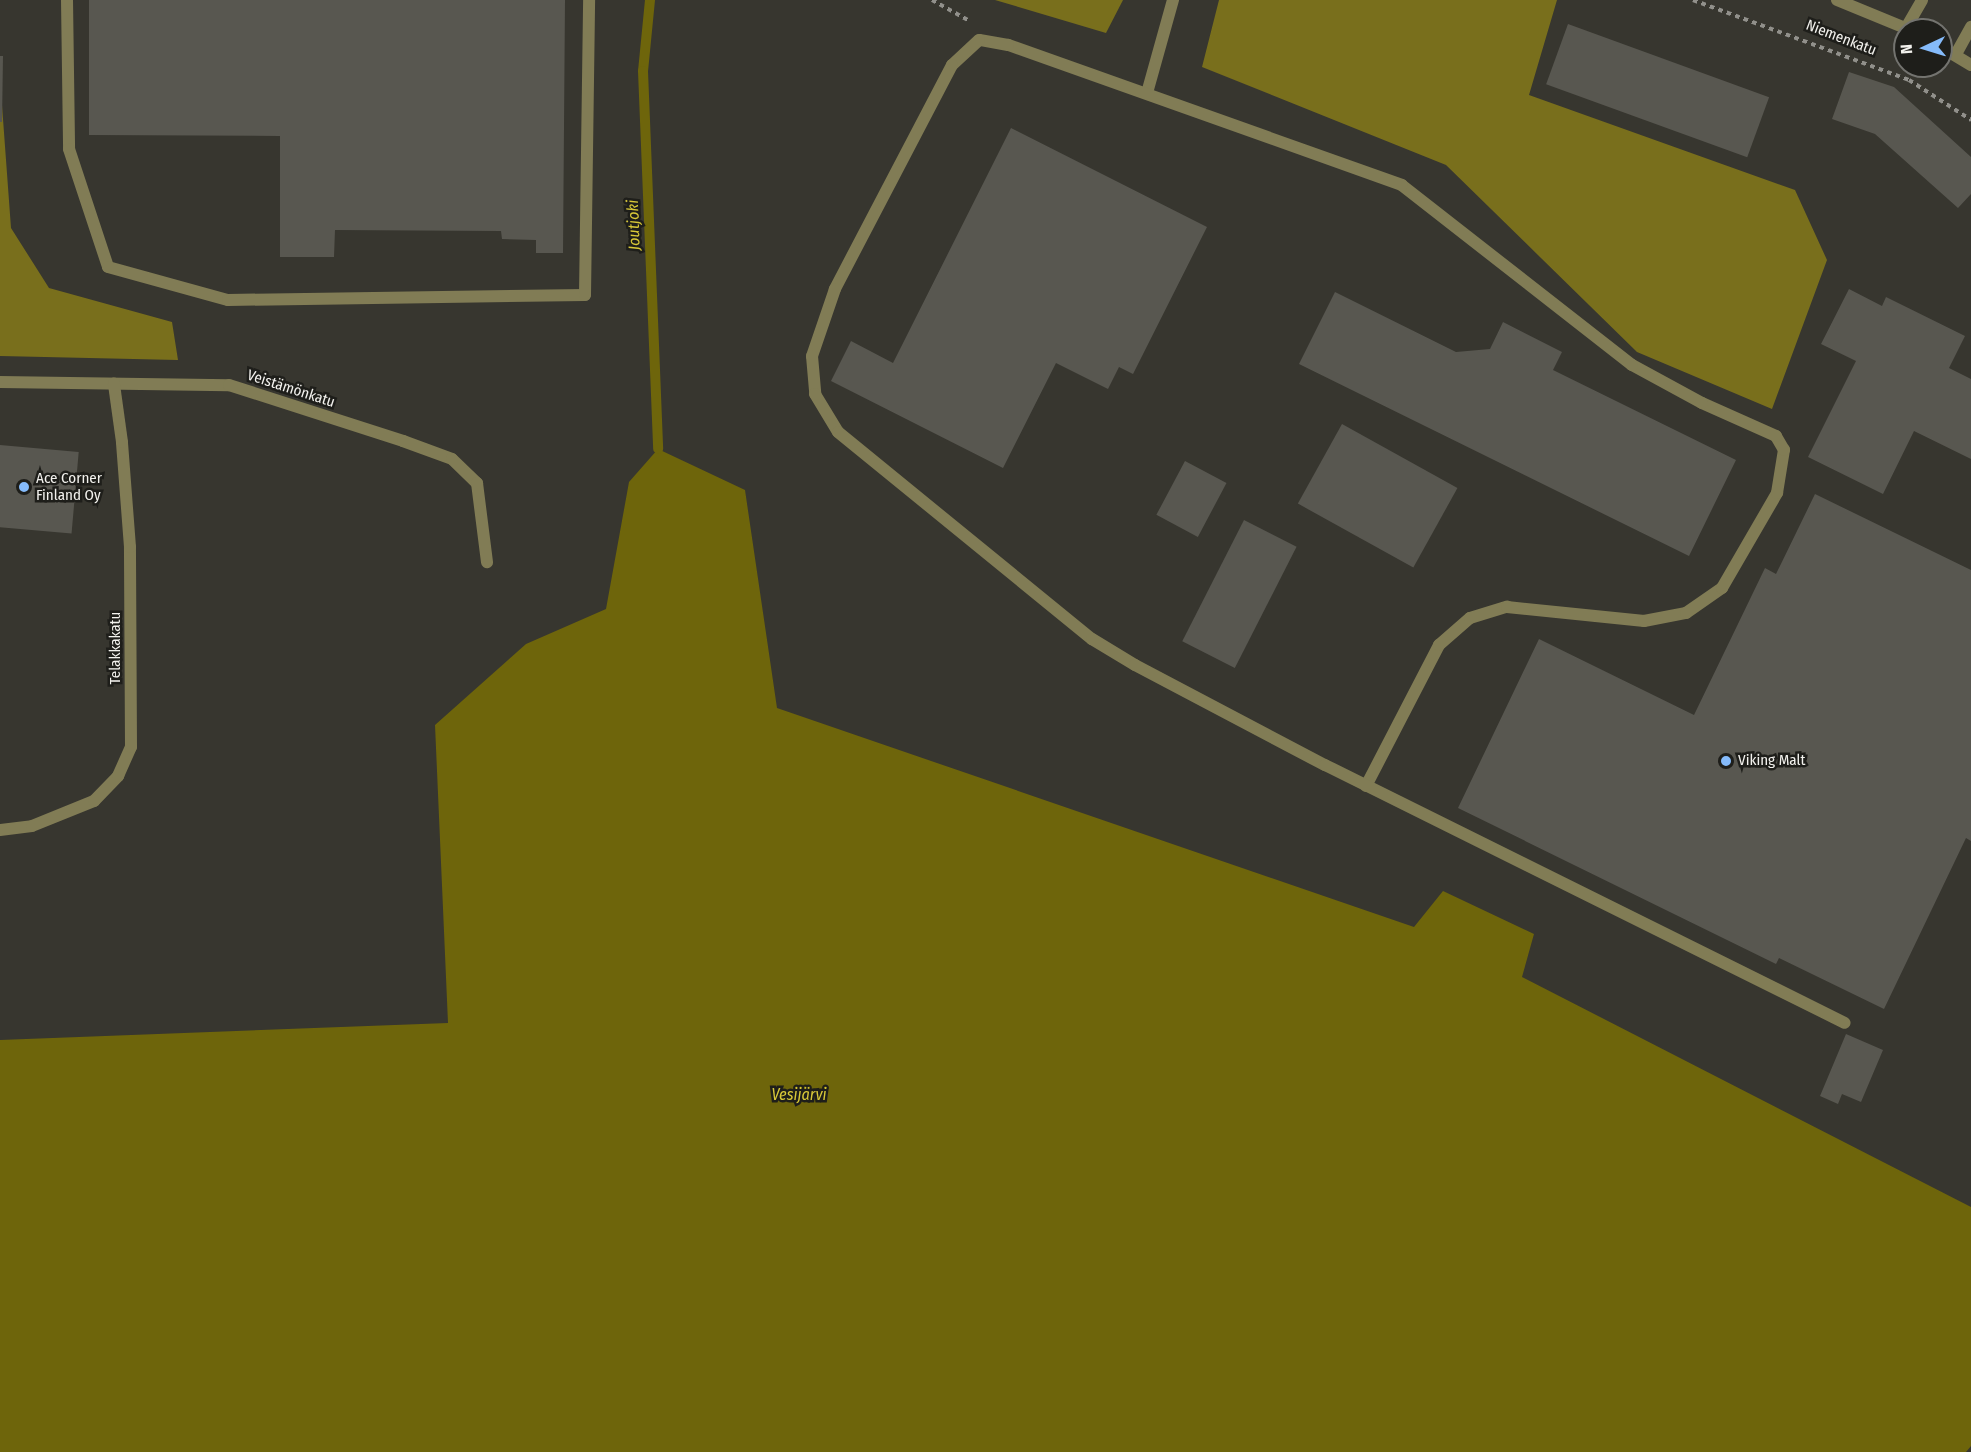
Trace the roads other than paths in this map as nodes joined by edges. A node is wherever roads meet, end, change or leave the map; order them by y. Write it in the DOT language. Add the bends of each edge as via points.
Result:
graph roads {
  1 [pos="67,0"];
  2 [pos="589,0"];
  3 [pos="1173,0"];
  4 [pos="1837,0"];
  5 [pos="1922,0"];
  6 [pos="1913,18"];
  7 [pos="1893,23"];
  8 [pos="1971,27"];
  9 [pos="1953,52"];
  10 [pos="1956,54"];
  11 [pos="1971,65"];
  12 [pos="1147,93"];
  13 [pos="0,382"];
  14 [pos="114,384"];
  15 [pos="487,562"];
  16 [pos="1366,786"];
  17 [pos="0,830"];
  18 [pos="1845,1023"];
  1 -- 2 [label="street" via="69,149 108,267 228,300 585,295"];
  3 -- 12 [label="street"];
  4 -- 7 [label="street"];
  5 -- 6 [label="street"];
  8 -- 10 [label="street"];
  9 -- 10 [label="street"];
  10 -- 11 [label="street"];
  12 -- 16 [label="street" via="1008,45 979,40 952,65 835,289 812,357 815,394 838,432 1092,639"];
  12 -- 16 [label="street" via="1402,185 1632,365 1701,403 1776,436 1784,450 1777,493 1722,588 1686,613 1644,621 1507,607 1470,618 1439,645"];
  13 -- 14 [label="street, Veistämönkatu"];
  14 -- 15 [label="street, Veistämönkatu" via="229,385 452,459 477,483"];
  14 -- 17 [label="street, Telakkakatu" via="130,547 131,747 118,776 94,801 32,826"];
  16 -- 18 [label="street"];
}
